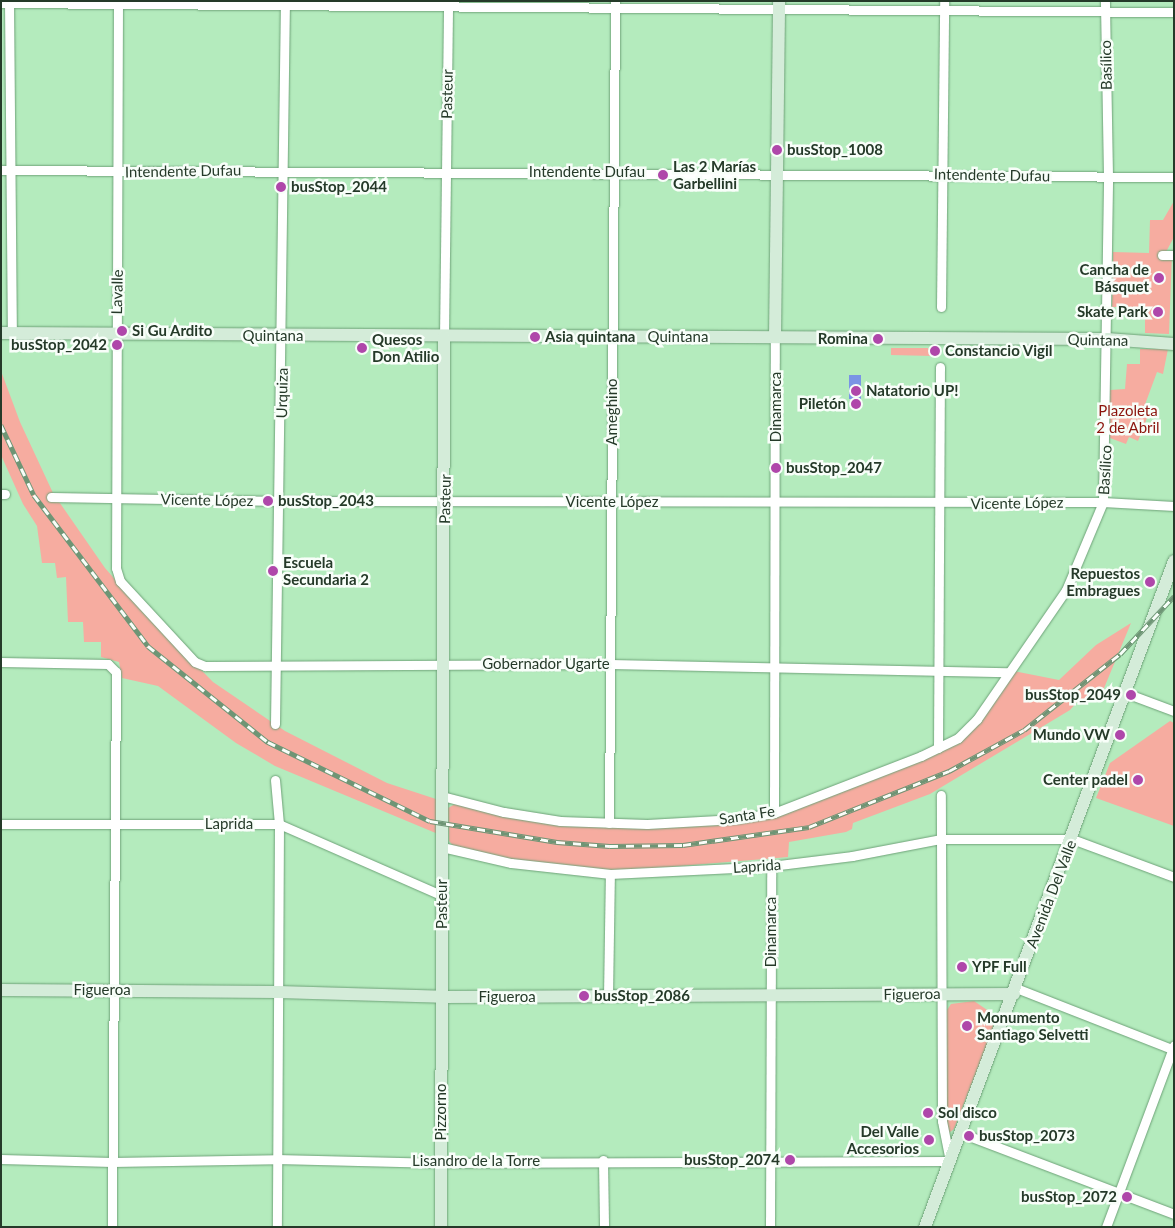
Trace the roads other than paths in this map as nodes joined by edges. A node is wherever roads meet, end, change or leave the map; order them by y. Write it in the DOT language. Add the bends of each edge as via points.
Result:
graph roads {
  1 [pos="1105,1"];
  2 [pos="6,2"];
  3 [pos="118,3"];
  4 [pos="285,4"];
  5 [pos="448,4"];
  6 [pos="615,4"];
  7 [pos="779,5"];
  8 [pos="944,6"];
  9 [pos="1105,11"];
  10 [pos="1174,12"];
  11 [pos="1,170"];
  12 [pos="12,170"];
  13 [pos="281,170"];
  14 [pos="446,170"];
  15 [pos="118,172"];
  16 [pos="614,172"];
  17 [pos="777,172"];
  18 [pos="944,175"];
  19 [pos="1108,176"];
  20 [pos="1174,177"];
  21 [pos="1162,255"];
  22 [pos="1174,255"];
  23 [pos="941,307"];
  24 [pos="7,334"];
  25 [pos="117,335"];
  26 [pos="283,336"];
  27 [pos="612,336"];
  28 [pos="444,337"];
  29 [pos="775,338"];
  30 [pos="1107,339"];
  31 [pos="1174,344"];
  32 [pos="940,367"];
  33 [pos="51,497"];
  34 [pos="116,498"];
  35 [pos="446,500"];
  36 [pos="281,501"];
  37 [pos="612,502"];
  38 [pos="1103,502"];
  39 [pos="776,503"];
  40 [pos="940,504"];
  41 [pos="1174,506"];
  42 [pos="1174,561"];
  43 [pos="120,581"];
  44 [pos="1,662"];
  45 [pos="276,664"];
  46 [pos="610,664"];
  47 [pos="441,665"];
  48 [pos="774,667"];
  49 [pos="938,669"];
  50 [pos="1007,672"];
  51 [pos="1126,693"];
  52 [pos="1174,711"];
  53 [pos="275,724"];
  54 [pos="938,748"];
  55 [pos="274,780"];
  56 [pos="941,795"];
  57 [pos="442,796"];
  58 [pos="774,812"];
  59 [pos="609,823"];
  60 [pos="1,824"];
  61 [pos="117,824"];
  62 [pos="279,824"];
  63 [pos="941,839"];
  64 [pos="1072,839"];
  65 [pos="442,847"];
  66 [pos="771,866"];
  67 [pos="610,874"];
  68 [pos="1174,877"];
  69 [pos="442,896"];
  70 [pos="1,990"];
  71 [pos="116,990"];
  72 [pos="1015,991"];
  73 [pos="278,992"];
  74 [pos="941,994"];
  75 [pos="608,996"];
  76 [pos="442,997"];
  77 [pos="770,997"];
  78 [pos="1173,1048"];
  79 [pos="961,1133"];
  80 [pos="276,1158"];
  81 [pos="1,1159"];
  82 [pos="603,1160"];
  83 [pos="770,1160"];
  84 [pos="950,1161"];
  85 [pos="112,1162"];
  86 [pos="441,1162"];
  87 [pos="1118,1194"];
  88 [pos="1174,1214"];
  89 [pos="112,1227"];
  90 [pos="277,1227"];
  91 [pos="441,1227"];
  92 [pos="604,1227"];
  93 [pos="770,1227"];
  94 [pos="925,1227"];
  95 [pos="1106,1227"];
  1 -- 9 [label="street, Basílico"];
  2 -- 3 [label="street"];
  2 -- 12 [label="street"];
  3 -- 4 [label="street"];
  3 -- 15 [label="street, Lavalle"];
  4 -- 5 [label="street"];
  4 -- 13 [label="street, Urquiza"];
  5 -- 6 [label="street"];
  5 -- 14 [label="street, Pasteur"];
  6 -- 7 [label="street"];
  6 -- 16 [label="street, Ameghino"];
  7 -- 8 [label="street"];
  7 -- 17 [label="street, Dinamarca"];
  8 -- 9 [label="street"];
  8 -- 18 [label="street"];
  9 -- 10 [label="street"];
  9 -- 19 [label="street, Basílico"];
  11 -- 12 [label="street, Intendente Dufau"];
  12 -- 15 [label="street, Intendente Dufau"];
  12 -- 24 [label="street"];
  13 -- 14 [label="street, Intendente Dufau"];
  13 -- 15 [label="street, Intendente Dufau"];
  13 -- 26 [label="street, Urquiza"];
  14 -- 16 [label="street, Intendente Dufau"];
  14 -- 28 [label="street, Pasteur"];
  15 -- 25 [label="street, Lavalle"];
  16 -- 17 [label="street, Intendente Dufau"];
  16 -- 27 [label="street, Ameghino"];
  17 -- 18 [label="street, Intendente Dufau"];
  17 -- 29 [label="street, Dinamarca"];
  18 -- 19 [label="street, Intendente Dufau"];
  18 -- 23 [label="street"];
  19 -- 20 [label="street, Intendente Dufau"];
  19 -- 30 [label="street, Basílico"];
  21 -- 22 [label="street"];
  24 -- 25 [label="street, Quintana"];
  25 -- 26 [label="street, Quintana"];
  25 -- 34 [label="street, Lavalle"];
  26 -- 28 [label="street, Quintana"];
  26 -- 36 [label="street, Urquiza"];
  27 -- 28 [label="street, Quintana"];
  27 -- 29 [label="street, Quintana"];
  27 -- 37 [label="street, Ameghino"];
  28 -- 35 [label="street, Pasteur"];
  29 -- 30 [label="street, Quintana"];
  29 -- 39 [label="street, Dinamarca"];
  30 -- 31 [label="street, Quintana"];
  30 -- 38 [label="street, Basílico"];
  32 -- 40 [label="street"];
  33 -- 34 [label="street, Vicente López"];
  34 -- 36 [label="street, Vicente López"];
  34 -- 43 [label="street, Lavalle" via="116,568"];
  35 -- 36 [label="street, Vicente López"];
  35 -- 37 [label="street, Vicente López"];
  35 -- 47 [label="street, Pasteur"];
  36 -- 45 [label="street, Urquiza"];
  37 -- 39 [label="street, Vicente López"];
  37 -- 46 [label="street, Ameghino"];
  38 -- 40 [label="street, Vicente López"];
  38 -- 41 [label="street, Vicente López"];
  38 -- 50 [label="street, Basílico" via="1066,590"];
  39 -- 40 [label="street, Vicente López"];
  39 -- 48 [label="street, Dinamarca"];
  40 -- 49 [label="street"];
  42 -- 51 [label="street, Avenida Del Valle"];
  43 -- 45 [label="street, Gobernador Ugarte" via="195,662 205,666"];
  44 -- 61 [label="street" via="113,666 116,672"];
  45 -- 47 [label="street, Gobernador Ugarte"];
  45 -- 53 [label="street, Urquiza"];
  46 -- 47 [label="street, Gobernador Ugarte"];
  46 -- 48 [label="street, Gobernador Ugarte"];
  46 -- 59 [label="street, Ameghino"];
  47 -- 57 [label="street, Pasteur"];
  48 -- 49 [label="street, Gobernador Ugarte"];
  48 -- 58 [label="street, Dinamarca"];
  49 -- 50 [label="street, Gobernador Ugarte"];
  49 -- 54 [label="street"];
  50 -- 54 [label="street, Santa Fe" via="977,718 958,738"];
  51 -- 52 [label="street"];
  51 -- 64 [label="street, Avenida Del Valle"];
  54 -- 58 [label="street, Santa Fe"];
  55 -- 62 [label="street"];
  56 -- 63 [label="street"];
  57 -- 59 [label="street, Santa Fe" via="504,812 560,821"];
  57 -- 65 [label="street, Pasteur"];
  58 -- 59 [label="street, Santa Fe" via="736,819"];
  60 -- 61 [label="street, Laprida"];
  61 -- 62 [label="street, Laprida"];
  61 -- 71 [label="street"];
  62 -- 69 [label="street, Laprida"];
  62 -- 73 [label="street"];
  63 -- 64 [label="street, Laprida"];
  63 -- 66 [label="street, Laprida" via="852,856"];
  63 -- 74 [label="street"];
  64 -- 68 [label="street"];
  64 -- 72 [label="street, Avenida Del Valle"];
  65 -- 67 [label="street, Laprida" via="511,863"];
  65 -- 69 [label="street, Pasteur"];
  66 -- 67 [label="street, Laprida"];
  66 -- 77 [label="street, Dinamarca"];
  67 -- 75 [label="street"];
  69 -- 76 [label="street, Pasteur"];
  70 -- 71 [label="street, Figueroa"];
  71 -- 73 [label="street, Figueroa"];
  71 -- 85 [label="street"];
  72 -- 74 [label="street, Figueroa"];
  72 -- 78 [label="street"];
  72 -- 79 [label="street, Avenida Del Valle"];
  73 -- 76 [label="street, Figueroa"];
  73 -- 80 [label="street"];
  74 -- 77 [label="street, Figueroa"];
  74 -- 84 [label="street" via="942,1121"];
  75 -- 76 [label="street, Figueroa"];
  75 -- 77 [label="street, Figueroa"];
  76 -- 86 [label="street, Pizzorno"];
  77 -- 83 [label="street, Dinamarca"];
  78 -- 87 [label="street"];
  79 -- 84 [label="street, Avenida Del Valle"];
  79 -- 87 [label="street"];
  80 -- 85 [label="street, Lisandro de la Torre"];
  80 -- 86 [label="street, Lisandro de la Torre"];
  80 -- 90 [label="street"];
  81 -- 85 [label="street, Lisandro de la Torre"];
  82 -- 83 [label="street, Lisandro de la Torre"];
  82 -- 86 [label="street, Lisandro de la Torre"];
  82 -- 92 [label="street"];
  83 -- 84 [label="street, Lisandro de la Torre"];
  83 -- 93 [label="street, Dinamarca"];
  84 -- 94 [label="street, Avenida Del Valle"];
  85 -- 89 [label="street"];
  86 -- 91 [label="street, Pizzorno"];
  87 -- 88 [label="street"];
  87 -- 95 [label="street"];
}
